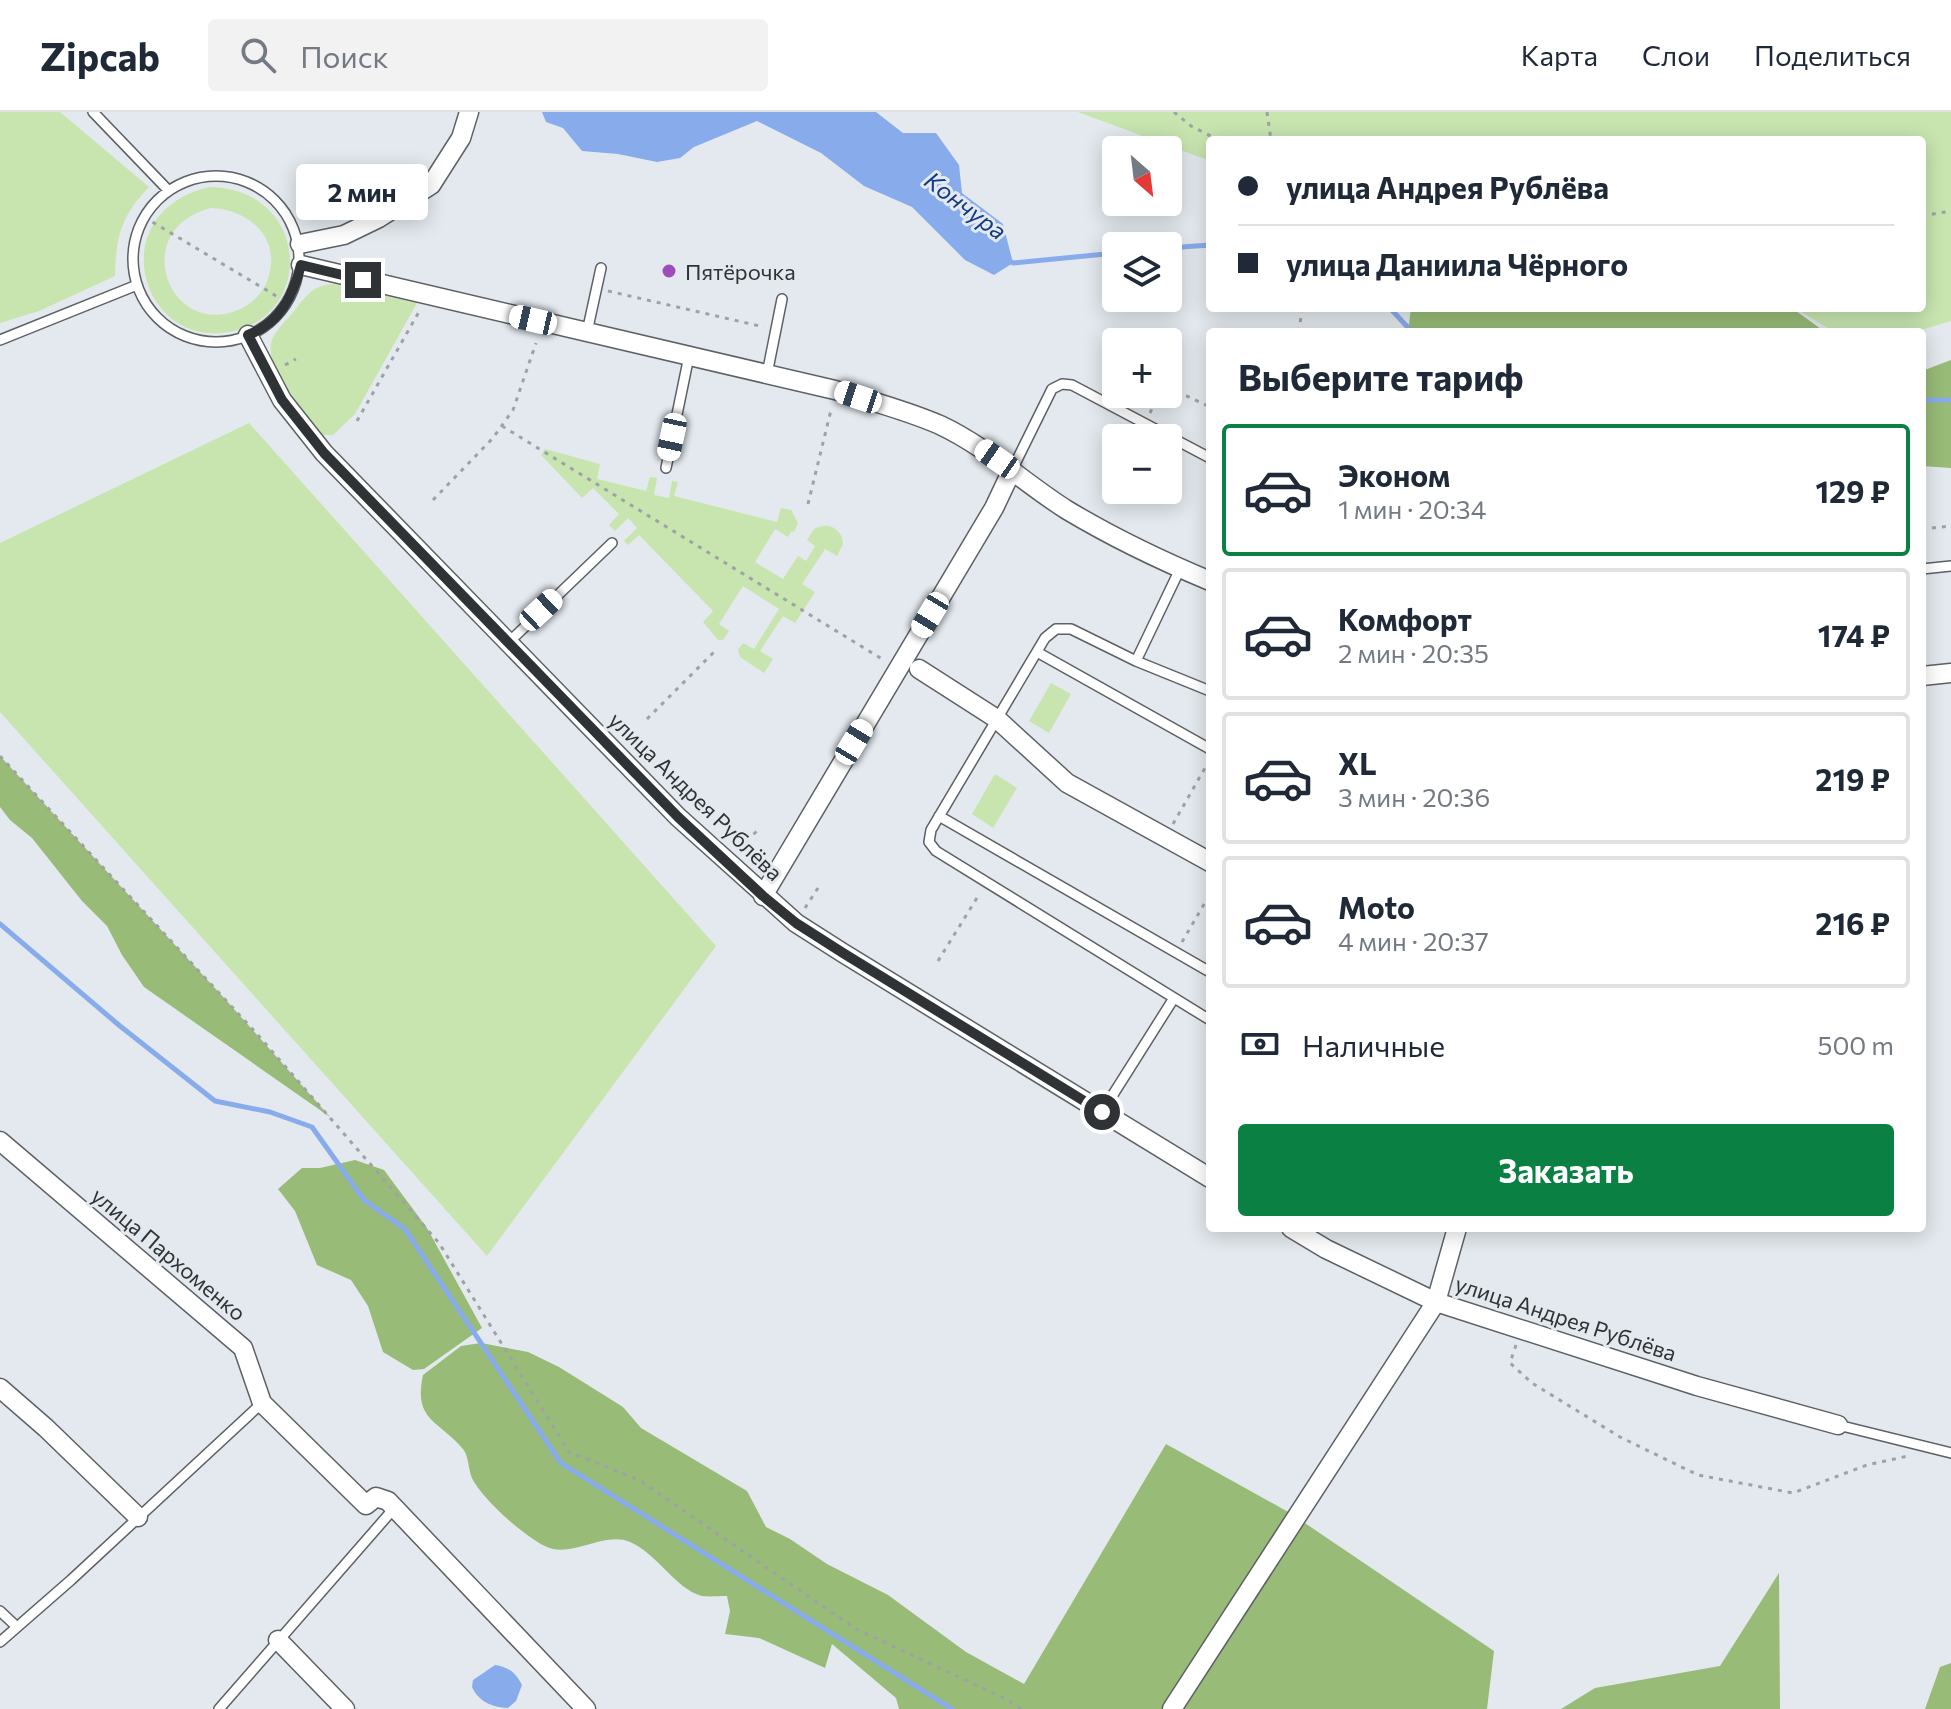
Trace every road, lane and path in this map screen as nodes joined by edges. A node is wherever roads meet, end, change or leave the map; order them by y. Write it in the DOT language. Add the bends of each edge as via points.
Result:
graph roads {
  1 [pos="93,112"];
  2 [pos="469,112"];
  3 [pos="1174,112"];
  4 [pos="1267,112"];
  5 [pos="1211,136"];
  6 [pos="1270,136"];
  7 [pos="168,190"];
  8 [pos="1951,211"];
  9 [pos="1926,215"];
  10 [pos="144,217"];
  11 [pos="300,244"];
  12 [pos="301,265"];
  13 [pos="601,268"];
  14 [pos="137,285"];
  15 [pos="596,288"];
  16 [pos="782,299"];
  17 [pos="288,303"];
  18 [pos="419,313"];
  19 [pos="776,330"];
  20 [pos="587,332"];
  21 [pos="248,335"];
  22 [pos="0,340"];
  23 [pos="536,343"];
  24 [pos="689,356"];
  25 [pos="767,374"];
  26 [pos="1182,394"];
  27 [pos="1206,405"];
  28 [pos="1152,408"];
  29 [pos="831,410"];
  30 [pos="357,421"];
  31 [pos="1145,423"];
  32 [pos="502,426"];
  33 [pos="1206,456"];
  34 [pos="666,468"];
  35 [pos="1012,470"];
  36 [pos="433,500"];
  37 [pos="808,504"];
  38 [pos="1951,526"];
  39 [pos="1926,529"];
  40 [pos="612,543"];
  41 [pos="1951,566"];
  42 [pos="1180,569"];
  43 [pos="1926,569"];
  44 [pos="1206,579"];
  45 [pos="508,643"];
  46 [pos="717,649"];
  47 [pos="1037,652"];
  48 [pos="882,659"];
  49 [pos="1136,661"];
  50 [pos="919,669"];
  51 [pos="1951,673"];
  52 [pos="1926,676"];
  53 [pos="1206,689"];
  54 [pos="647,719"];
  55 [pos="997,719"];
  56 [pos="1206,747"];
  57 [pos="0,756"];
  58 [pos="1206,766"];
  59 [pos="939,816"];
  60 [pos="757,831"];
  61 [pos="1165,837"];
  62 [pos="733,855"];
  63 [pos="1206,860"];
  64 [pos="987,883"];
  65 [pos="818,888"];
  66 [pos="763,896"];
  67 [pos="1206,901"];
  68 [pos="802,915"];
  69 [pos="1177,952"];
  70 [pos="938,961"];
  71 [pos="1206,970"];
  72 [pos="1174,998"];
  73 [pos="1206,1018"];
  74 [pos="1102,1112"];
  75 [pos="0,1141"];
  76 [pos="1206,1176"];
  77 [pos="1298,1232"];
  78 [pos="1456,1232"];
  79 [pos="1436,1302"];
  80 [pos="1521,1329"];
  81 [pos="0,1388"];
  82 [pos="262,1403"];
  83 [pos="1838,1425"];
  84 [pos="1935,1450"];
  85 [pos="1951,1453"];
  86 [pos="388,1501"];
  87 [pos="138,1517"];
  88 [pos="0,1611"];
  89 [pos="17,1627"];
  90 [pos="278,1640"];
  91 [pos="0,1642"];
  92 [pos="219,1709"];
  93 [pos="345,1709"];
  94 [pos="586,1709"];
  95 [pos="1021,1709"];
  96 [pos="1172,1709"];
  1 -- 7 [label="lane"];
  2 -- 11 [label="street" via="461,138 431,185 344,235"];
  3 -- 5 [label="path"];
  4 -- 6 [label="path"];
  7 -- 10 [label="lane"];
  7 -- 11 [label="lane" via="193,178 220,175 248,181 271,195 289,217"];
  8 -- 9 [label="path"];
  10 -- 14 [label="lane" via="132,258"];
  10 -- 17 [label="path"];
  11 -- 12 [label="lane"];
  12 -- 17 [label="lane"];
  12 -- 20 [label="street"];
  13 -- 15 [label="lane"];
  14 -- 21 [label="lane" via="145,304 176,333 218,343"];
  14 -- 22 [label="lane"];
  15 -- 19 [label="path"];
  15 -- 20 [label="lane"];
  16 -- 19 [label="lane"];
  17 -- 21 [label="lane" via="275,319"];
  18 -- 30 [label="path"];
  19 -- 25 [label="lane"];
  20 -- 24 [label="street"];
  21 -- 45 [label="street, улица Андрея Рублёва" via="300,425"];
  23 -- 32 [label="path" via="513,410"];
  24 -- 25 [label="street"];
  24 -- 34 [label="lane"];
  25 -- 35 [label="street" via="835,390 940,426"];
  26 -- 27 [label="path"];
  28 -- 31 [label="path"];
  29 -- 37 [label="path"];
  31 -- 33 [label="lane"];
  31 -- 35 [label="lane" via="1062,384 1052,389"];
  32 -- 36 [label="path"];
  32 -- 48 [label="path"];
  35 -- 42 [label="street" via="1067,510"];
  35 -- 66 [label="street"];
  38 -- 39 [label="path"];
  40 -- 45 [label="lane"];
  41 -- 43 [label="lane"];
  42 -- 44 [label="street"];
  42 -- 49 [label="lane"];
  45 -- 66 [label="street, улица Андрея Рублёва"];
  46 -- 54 [label="path"];
  47 -- 49 [label="lane" via="1056,629 1071,629"];
  47 -- 55 [label="lane"];
  47 -- 56 [label="lane"];
  49 -- 53 [label="lane"];
  50 -- 55 [label="street"];
  51 -- 52 [label="street"];
  55 -- 59 [label="lane"];
  55 -- 61 [label="street" via="1067,783"];
  57 -- 95 [label="path" via="257,1034 439,1243 569,1452 639,1480 856,1629"];
  58 -- 61 [label="path"];
  59 -- 64 [label="lane" via="929,842"];
  59 -- 69 [label="lane"];
  60 -- 62 [label="path"];
  61 -- 63 [label="street"];
  64 -- 70 [label="path"];
  64 -- 72 [label="lane"];
  65 -- 68 [label="path"];
  66 -- 74 [label="street, улица Андрея Рублёва" via="843,953"];
  67 -- 69 [label="path"];
  69 -- 71 [label="lane"];
  72 -- 73 [label="lane"];
  72 -- 74 [label="lane"];
  74 -- 76 [label="street, улица Андрея Рублёва"];
  75 -- 82 [label="street, улица Пархоменко" via="243,1348"];
  77 -- 79 [label="street, улица Андрея Рублёва"];
  78 -- 79 [label="street"];
  79 -- 80 [label="street, улица Андрея Рублёва"];
  79 -- 96 [label="street"];
  80 -- 83 [label="street, улица Андрея Рублёва"];
  80 -- 84 [label="path" via="1510,1363 1532,1383 1620,1437 1698,1475 1793,1493 1867,1465"];
  81 -- 87 [label="street"];
  82 -- 86 [label="street, улица Пархоменко" via="366,1505 376,1497"];
  82 -- 87 [label="lane"];
  83 -- 84 [label="lane"];
  84 -- 85 [label="lane"];
  86 -- 90 [label="lane" via="390,1513"];
  86 -- 94 [label="street"];
  87 -- 89 [label="lane"];
  88 -- 89 [label="lane"];
  89 -- 91 [label="lane"];
  90 -- 92 [label="lane"];
  90 -- 93 [label="street"];
}
